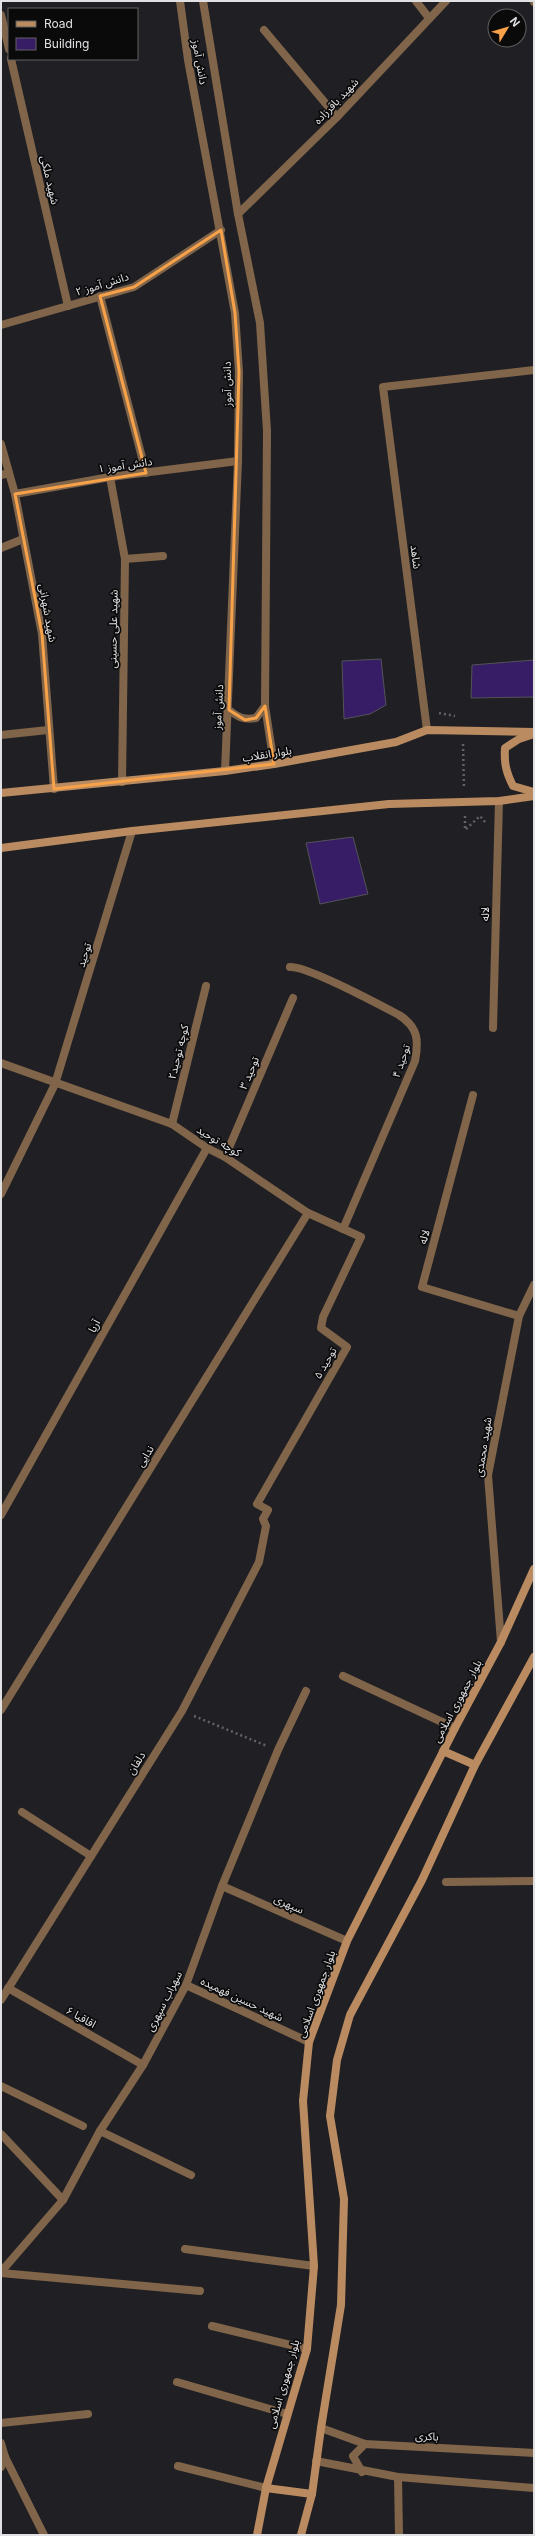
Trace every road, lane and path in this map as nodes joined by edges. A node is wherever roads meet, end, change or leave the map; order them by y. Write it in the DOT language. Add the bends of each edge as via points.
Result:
graph roads {
  1 [pos="180,1"];
  2 [pos="203,1"];
  3 [pos="416,1"];
  4 [pos="446,1"];
  5 [pos="1,15"];
  6 [pos="429,18"];
  7 [pos="264,30"];
  8 [pos="8,45"];
  9 [pos="11,60"];
  10 [pos="337,117"];
  11 [pos="238,214"];
  12 [pos="221,230"];
  13 [pos="100,296"];
  14 [pos="68,306"];
  15 [pos="1,325"];
  16 [pos="534,370"];
  17 [pos="1,444"];
  18 [pos="238,462"];
  19 [pos="10,473"];
  20 [pos="146,473"];
  21 [pos="1,475"];
  22 [pos="110,477"];
  23 [pos="15,494"];
  24 [pos="23,539"];
  25 [pos="1,548"];
  26 [pos="163,556"];
  27 [pos="126,559"];
  28 [pos="265,706"];
  29 [pos="229,710"];
  30 [pos="48,730"];
  31 [pos="427,730"];
  32 [pos="534,733"];
  33 [pos="1,735"];
  34 [pos="463,742"];
  35 [pos="274,764"];
  36 [pos="225,771"];
  37 [pos="122,782"];
  38 [pos="54,789"];
  39 [pos="534,792"];
  40 [pos="1,793"];
  41 [pos="534,796"];
  42 [pos="464,798"];
  43 [pos="499,801"];
  44 [pos="465,813"];
  45 [pos="480,816"];
  46 [pos="132,831"];
  47 [pos="1,848"];
  48 [pos="290,966"];
  49 [pos="206,986"];
  50 [pos="293,998"];
  51 [pos="493,1028"];
  52 [pos="1,1063"];
  53 [pos="55,1084"];
  54 [pos="473,1095"];
  55 [pos="172,1124"];
  56 [pos="206,1148"];
  57 [pos="225,1156"];
  58 [pos="1,1194"];
  59 [pos="308,1213"];
  60 [pos="343,1229"];
  61 [pos="361,1237"];
  62 [pos="534,1285"];
  63 [pos="519,1316"];
  64 [pos="257,1504"];
  65 [pos="1,1515"];
  66 [pos="534,1569"];
  67 [pos="502,1642"];
  68 [pos="534,1657"];
  69 [pos="343,1676"];
  70 [pos="306,1691"];
  71 [pos="1,1710"];
  72 [pos="182,1711"];
  73 [pos="455,1728"];
  74 [pos="278,1750"];
  75 [pos="443,1751"];
  76 [pos="476,1765"];
  77 [pos="22,1812"];
  78 [pos="92,1856"];
  79 [pos="534,1881"];
  80 [pos="446,1882"];
  81 [pos="222,1886"];
  82 [pos="347,1941"];
  83 [pos="186,1986"];
  84 [pos="8,1988"];
  85 [pos="1,2000"];
  86 [pos="309,2042"];
  87 [pos="143,2064"];
  88 [pos="1,2086"];
  89 [pos="83,2126"];
  90 [pos="100,2131"];
  91 [pos="1,2134"];
  92 [pos="191,2175"];
  93 [pos="63,2200"];
  94 [pos="185,2249"];
  95 [pos="314,2266"];
  96 [pos="1,2272"];
  97 [pos="200,2291"];
  98 [pos="212,2326"];
  99 [pos="307,2349"];
  100 [pos="177,2382"];
  101 [pos="88,2414"];
  102 [pos="286,2414"];
  103 [pos="1,2423"];
  104 [pos="320,2428"];
  105 [pos="1,2443"];
  106 [pos="365,2444"];
  107 [pos="534,2453"];
  108 [pos="5,2457"];
  109 [pos="316,2461"];
  110 [pos="178,2466"];
  111 [pos="1,2467"];
  112 [pos="362,2472"];
  113 [pos="398,2477"];
  114 [pos="266,2488"];
  115 [pos="534,2488"];
  116 [pos="312,2494"];
  117 [pos="44,2535"];
  118 [pos="257,2535"];
  119 [pos="301,2535"];
  120 [pos="399,2535"];
  1 -- 12 [label="street, دانش آموز" via="188,60"];
  2 -- 11 [label="street, دانش آموز"];
  3 -- 6 [label="street"];
  4 -- 6 [label="street, شهید باقرزاده"];
  5 -- 8 [label="street"];
  6 -- 10 [label="street, شهید باقرزاده"];
  7 -- 10 [label="street"];
  9 -- 14 [label="street, شهید ملکی"];
  10 -- 11 [label="street, شهید باقرزاده"];
  11 -- 28 [label="street, دانش آموز" via="260,323 267,431"];
  12 -- 13 [label="street, دانش آموز ۲" via="134,287"];
  12 -- 18 [label="street, دانش آموز" via="235,312"];
  13 -- 14 [label="street, دانش آموز ۲"];
  13 -- 20 [label="street"];
  14 -- 15 [label="street, دانش آموز ۲"];
  16 -- 31 [label="street, شاهد" via="383,387"];
  17 -- 19 [label="street, شهید شهرانی"];
  18 -- 20 [label="street, دانش آموز ۱"];
  18 -- 29 [label="street, دانش آموز"];
  19 -- 21 [label="street"];
  19 -- 23 [label="street, شهید شهرانی"];
  20 -- 22 [label="street, دانش آموز ۱"];
  22 -- 23 [label="street, دانش آموز ۱"];
  22 -- 27 [label="street, شهید علی حسینی"];
  23 -- 24 [label="street, شهید شهرانی"];
  24 -- 25 [label="street"];
  24 -- 30 [label="street, شهید شهرانی" via="42,634"];
  26 -- 27 [label="street"];
  27 -- 37 [label="street, شهید علی حسینی"];
  28 -- 29 [label="street" via="256,718 245,720"];
  28 -- 35 [label="street, دانش آموز"];
  29 -- 36 [label="street, دانش آموز"];
  30 -- 33 [label="street"];
  30 -- 38 [label="street, شهید شهرانی"];
  31 -- 32 [label="main road, بلوار انقلاب"];
  31 -- 35 [label="main road, بلوار انقلاب" via="396,742"];
  32 -- 39 [label="main road" via="505,748 504,758 505,771 513,786"];
  34 -- 42 [label="path"];
  35 -- 36 [label="main road, بلوار انقلاب"];
  36 -- 37 [label="main road, بلوار انقلاب"];
  37 -- 38 [label="main road, بلوار انقلاب"];
  38 -- 40 [label="main road, بلوار انقلاب"];
  41 -- 43 [label="main road"];
  43 -- 46 [label="main road" via="389,804"];
  43 -- 51 [label="street, لاله"];
  44 -- 45 [label="path" via="465,829"];
  46 -- 47 [label="main road"];
  46 -- 53 [label="street, توحید"];
  48 -- 60 [label="street, توحید ۴" via="319,976 399,1016 409,1022 415,1030 419,1043 415,1061"];
  49 -- 55 [label="street, کوچه توحید۲"];
  50 -- 57 [label="street, توحید ۳"];
  52 -- 53 [label="street, کوچه توحید"];
  53 -- 55 [label="street, کوچه توحید"];
  53 -- 58 [label="street, توحید"];
  54 -- 63 [label="street, لاله" via="422,1287"];
  55 -- 56 [label="street, کوچه توحید"];
  56 -- 57 [label="street, کوچه توحید"];
  56 -- 65 [label="street, آریا"];
  57 -- 59 [label="street, کوچه توحید"];
  59 -- 60 [label="street, کوچه توحید"];
  59 -- 71 [label="street, ندایی"];
  60 -- 61 [label="street, کوچه توحید"];
  61 -- 64 [label="street, توحید ۵" via="323,1318 321,1328 347,1347"];
  62 -- 63 [label="street, شهید محمدی"];
  63 -- 67 [label="street, شهید محمدی" via="488,1475"];
  64 -- 72 [label="street, دلفان" via="268,1510 264,1519 266,1526 259,1562"];
  66 -- 67 [label="main road, بلوار جمهوری اسلامی"];
  67 -- 73 [label="main road, بلوار جمهوری اسلامی"];
  68 -- 76 [label="main road"];
  69 -- 73 [label="street"];
  70 -- 74 [label="street, سهراب سپهری"];
  72 -- 74 [label="path"];
  72 -- 78 [label="street, دلفان"];
  73 -- 75 [label="main road, بلوار جمهوری اسلامی"];
  74 -- 81 [label="street, سهراب سپهری"];
  75 -- 76 [label="main road"];
  75 -- 82 [label="main road, بلوار جمهوری اسلامی"];
  76 -- 104 [label="main road" via="422,1880 350,2015 337,2060 330,2116 344,2199 342,2305"];
  77 -- 78 [label="street"];
  78 -- 84 [label="street, دلفان"];
  79 -- 80 [label="street"];
  81 -- 82 [label="street, سپهری"];
  81 -- 83 [label="street, سهراب سپهری"];
  82 -- 86 [label="main road, بلوار جمهوری اسلامی"];
  83 -- 86 [label="street, شهید حسین فهمیده"];
  83 -- 87 [label="street, سهراب سپهری"];
  84 -- 85 [label="street, دلفان"];
  84 -- 87 [label="street, اقاقیا ۶"];
  86 -- 95 [label="main road, بلوار جمهوری اسلامی" via="303,2101"];
  87 -- 90 [label="street, سهراب سپهری"];
  88 -- 89 [label="street"];
  90 -- 92 [label="street"];
  90 -- 93 [label="street, سهراب سپهری"];
  91 -- 93 [label="street"];
  93 -- 96 [label="street, سهراب سپهری"];
  94 -- 95 [label="street"];
  95 -- 99 [label="main road, بلوار جمهوری اسلامی"];
  96 -- 97 [label="street"];
  98 -- 99 [label="street"];
  99 -- 102 [label="main road, بلوار جمهوری اسلامی"];
  100 -- 102 [label="street"];
  101 -- 103 [label="street"];
  102 -- 114 [label="main road, بلوار جمهوری اسلامی"];
  104 -- 106 [label="street, باکری"];
  104 -- 109 [label="main road"];
  105 -- 108 [label="street"];
  106 -- 107 [label="street, باکری"];
  106 -- 112 [label="street" via="353,2456"];
  108 -- 111 [label="street"];
  108 -- 117 [label="street"];
  109 -- 112 [label="street"];
  109 -- 116 [label="main road"];
  110 -- 114 [label="street"];
  112 -- 113 [label="street"];
  113 -- 115 [label="street"];
  113 -- 120 [label="street"];
  114 -- 116 [label="main road"];
  114 -- 118 [label="main road, بلوار جمهوری اسلامی"];
  116 -- 119 [label="main road"];
}
